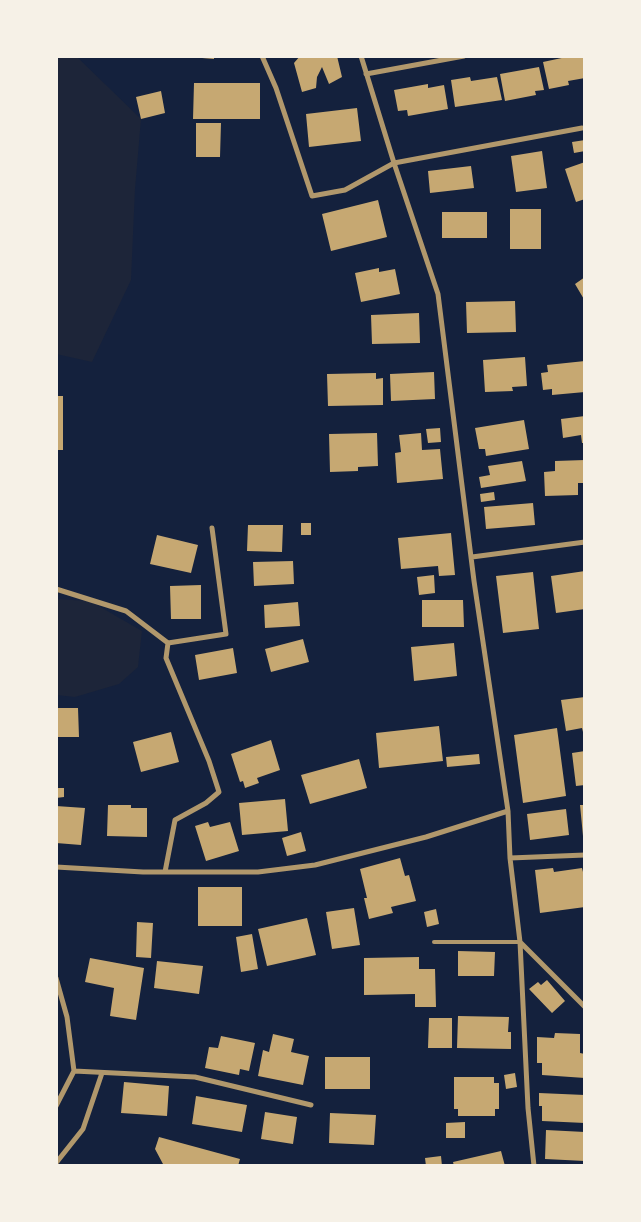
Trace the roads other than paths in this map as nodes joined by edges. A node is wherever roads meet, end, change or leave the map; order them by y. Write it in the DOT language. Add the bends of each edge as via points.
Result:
graph roads {
  1 [pos="262,56"];
  2 [pos="361,56"];
  3 [pos="464,56"];
  4 [pos="366,74"];
  5 [pos="582,128"];
  6 [pos="394,163"];
  7 [pos="212,528"];
  8 [pos="585,542"];
  9 [pos="472,557"];
  10 [pos="56,589"];
  11 [pos="168,644"];
  12 [pos="508,811"];
  13 [pos="585,855"];
  14 [pos="510,858"];
  15 [pos="56,867"];
  16 [pos="165,872"];
  17 [pos="434,942"];
  18 [pos="520,942"];
  19 [pos="56,978"];
  20 [pos="585,1007"];
  21 [pos="74,1071"];
  22 [pos="102,1073"];
  23 [pos="311,1105"];
  24 [pos="56,1106"];
  25 [pos="56,1163"];
  26 [pos="534,1166"];
  1 -- 6 [label="street" via="312,196 345,190"];
  2 -- 4 [label="street"];
  3 -- 4 [label="street"];
  4 -- 6 [label="street"];
  5 -- 6 [label="street"];
  6 -- 9 [label="street" via="438,294"];
  7 -- 11 [label="street" via="226,634"];
  8 -- 9 [label="street"];
  9 -- 12 [label="street"];
  10 -- 11 [label="street" via="126,611"];
  11 -- 16 [label="street" via="166,658 219,792 175,820"];
  12 -- 14 [label="street"];
  12 -- 16 [label="street" via="426,837 315,865 258,872"];
  13 -- 14 [label="street"];
  14 -- 18 [label="street"];
  15 -- 16 [label="street"];
  17 -- 18 [label="lane"];
  18 -- 20 [label="street"];
  18 -- 26 [label="street"];
  19 -- 21 [label="street" via="67,1017"];
  21 -- 22 [label="street"];
  21 -- 24 [label="street"];
  22 -- 23 [label="street" via="195,1078"];
  22 -- 25 [label="street" via="83,1129"];
}
